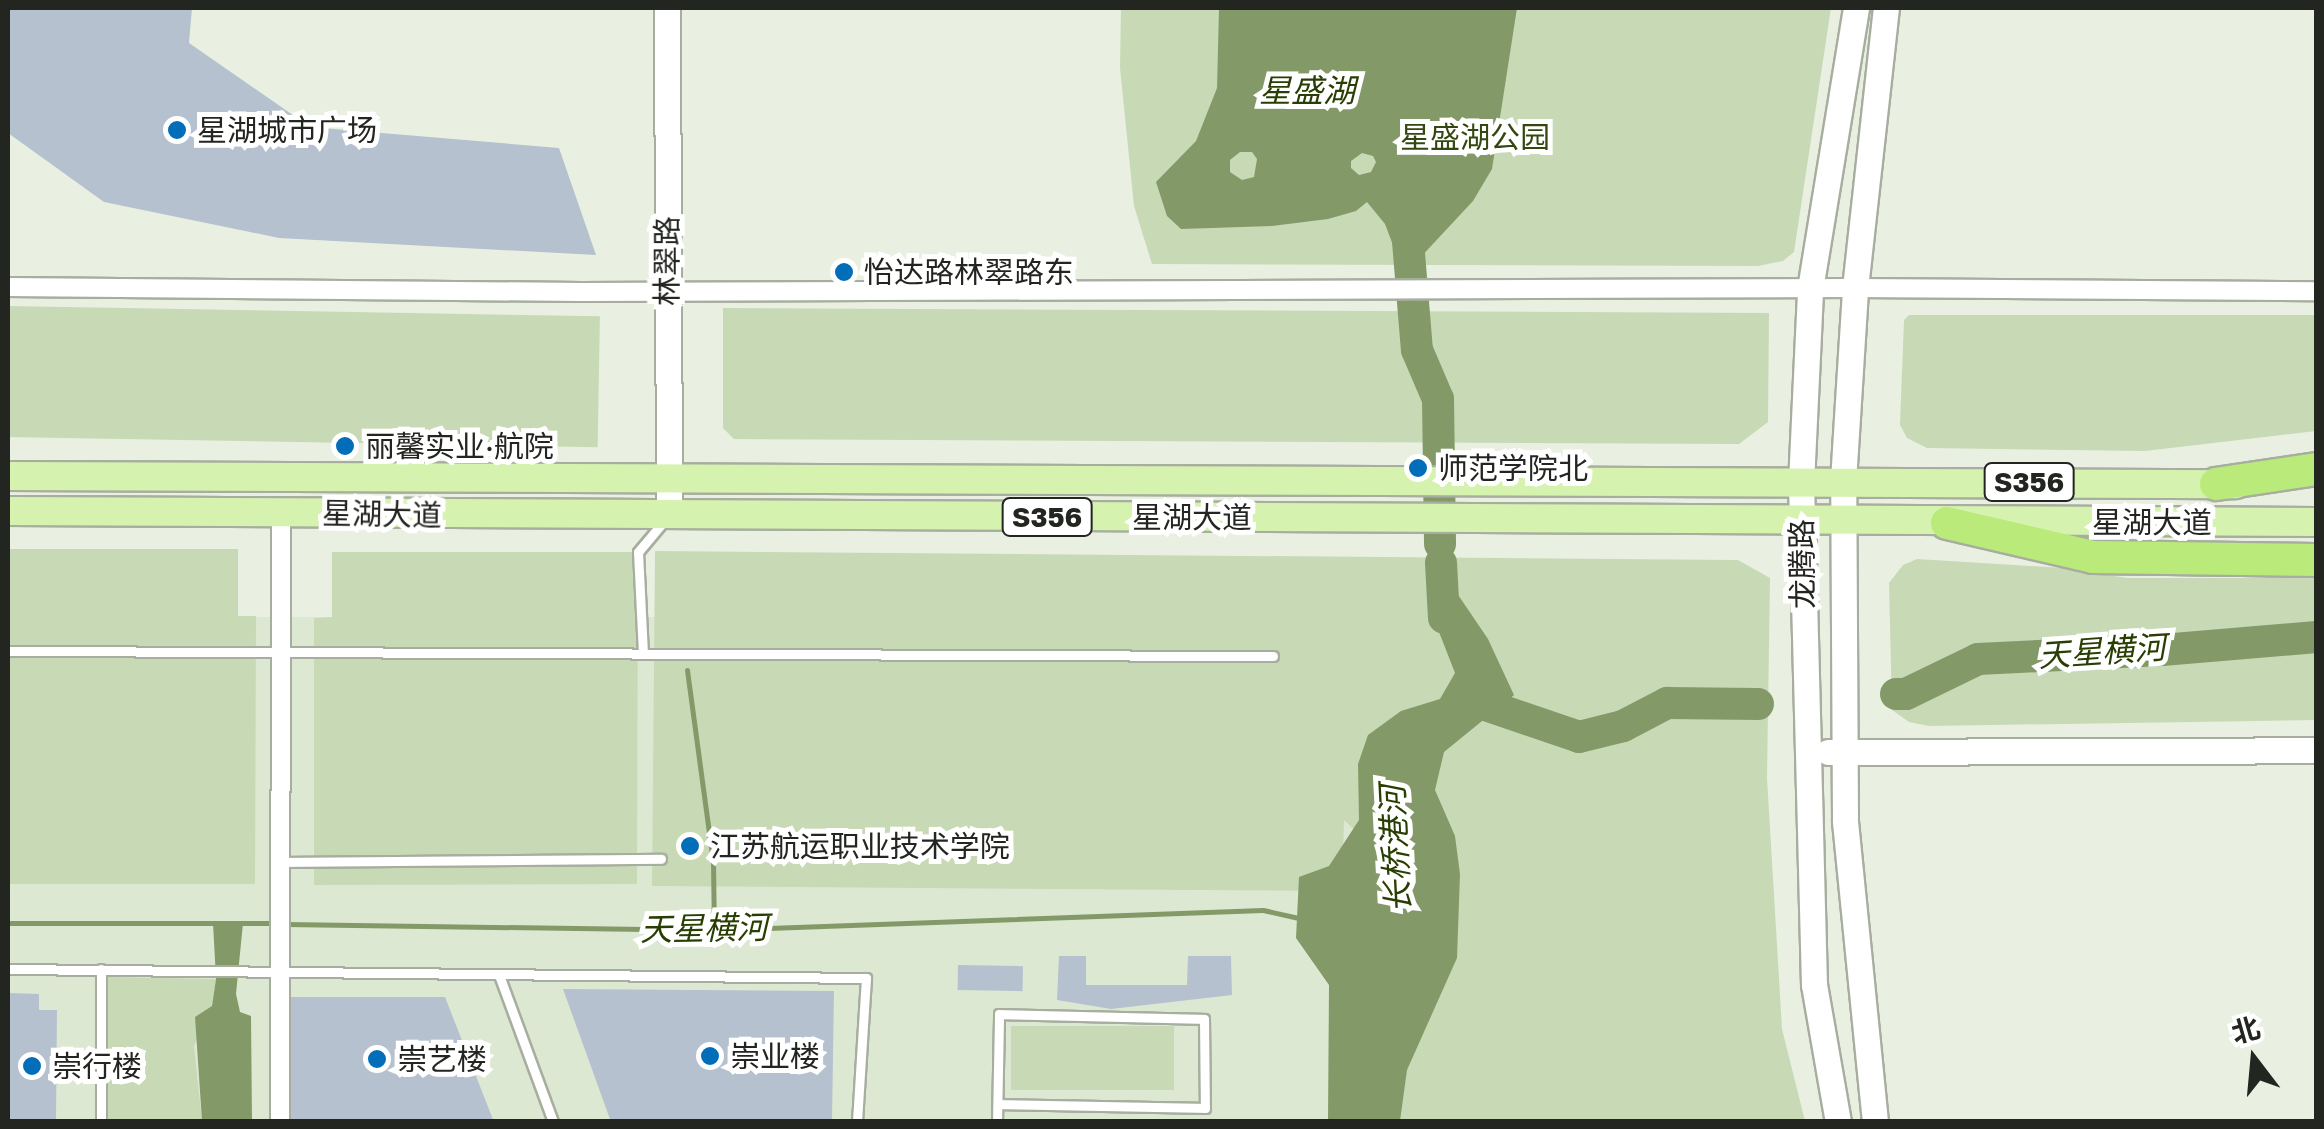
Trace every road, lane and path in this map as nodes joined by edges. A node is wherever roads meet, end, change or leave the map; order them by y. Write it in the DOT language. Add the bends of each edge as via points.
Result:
graph roads {
  1 [pos="667,8"];
  2 [pos="1856,8"];
  3 [pos="1886,8"];
  4 [pos="8,287"];
  5 [pos="1855,288"];
  6 [pos="1810,289"];
  7 [pos="2316,291"];
  8 [pos="666,292"];
  9 [pos="2316,469"];
  10 [pos="8,476"];
  11 [pos="670,481"];
  12 [pos="1842,481"];
  13 [pos="1801,483"];
  14 [pos="2216,484"];
  15 [pos="2316,484"];
  16 [pos="8,511"];
  17 [pos="281,512"];
  18 [pos="669,515"];
  19 [pos="1801,519"];
  20 [pos="1844,521"];
  21 [pos="1947,522"];
  22 [pos="2316,522"];
  23 [pos="2316,560"];
  24 [pos="8,651"];
  25 [pos="281,652"];
  26 [pos="643,654"];
  27 [pos="1273,656"];
  28 [pos="2316,750"];
  29 [pos="1845,751"];
  30 [pos="1808,752"];
  31 [pos="661,859"];
  32 [pos="281,862"];
  33 [pos="101,968"];
  34 [pos="8,969"];
  35 [pos="280,974"];
  36 [pos="499,974"];
  37 [pos="998,1104"];
  38 [pos="101,1122"];
  39 [pos="280,1122"];
  40 [pos="554,1122"];
  41 [pos="857,1122"];
  42 [pos="997,1122"];
  43 [pos="1838,1122"];
  44 [pos="1875,1122"];
  1 -- 8 [label="main road, 林翠路"];
  2 -- 6 [label="main road, 龙腾路"];
  3 -- 5 [label="main road, 龙腾路"];
  4 -- 8 [label="street"];
  5 -- 6 [label="street"];
  5 -- 7 [label="street"];
  5 -- 12 [label="main road, 龙腾路"];
  6 -- 8 [label="street"];
  6 -- 13 [label="main road, 龙腾路"];
  8 -- 11 [label="main road, 林翠路"];
  9 -- 14 [label="highway"];
  10 -- 11 [label="main road, 星湖大道 / S356"];
  11 -- 13 [label="main road, 星湖大道 / S356"];
  11 -- 18 [label="main road, 林翠路"];
  12 -- 13 [label="main road, 星湖大道 / S356"];
  12 -- 14 [label="main road, 星湖大道 / S356"];
  12 -- 20 [label="main road, 龙腾路"];
  13 -- 19 [label="main road, 龙腾路"];
  14 -- 15 [label="main road, 星湖大道 / S356"];
  16 -- 17 [label="main road, 星湖大道 / S356"];
  17 -- 18 [label="main road, 星湖大道 / S356"];
  17 -- 25 [label="street"];
  18 -- 19 [label="main road, 星湖大道 / S356"];
  18 -- 26 [label="lane" via="638,552"];
  19 -- 20 [label="main road, 星湖大道 / S356"];
  19 -- 30 [label="main road, 龙腾路"];
  20 -- 21 [label="main road, 星湖大道 / S356"];
  20 -- 29 [label="main road, 龙腾路"];
  21 -- 22 [label="main road, 星湖大道 / S356"];
  21 -- 23 [label="highway" via="2093,557"];
  24 -- 25 [label="lane"];
  25 -- 26 [label="lane"];
  25 -- 32 [label="street"];
  26 -- 27 [label="lane"];
  28 -- 29 [label="main road"];
  29 -- 30 [label="main road"];
  29 -- 44 [label="main road, 龙腾路" via="1845,820"];
  30 -- 43 [label="main road, 龙腾路" via="1814,985"];
  31 -- 32 [label="lane"];
  32 -- 35 [label="street"];
  33 -- 34 [label="lane"];
  33 -- 35 [label="lane"];
  33 -- 38 [label="lane"];
  35 -- 36 [label="lane"];
  35 -- 39 [label="street"];
  36 -- 40 [label="lane"];
  36 -- 41 [label="lane" via="866,978"];
  37 -- 37 [label="lane" via="999,1014 1204,1019 1205,1108"];
  37 -- 42 [label="lane"];
}
